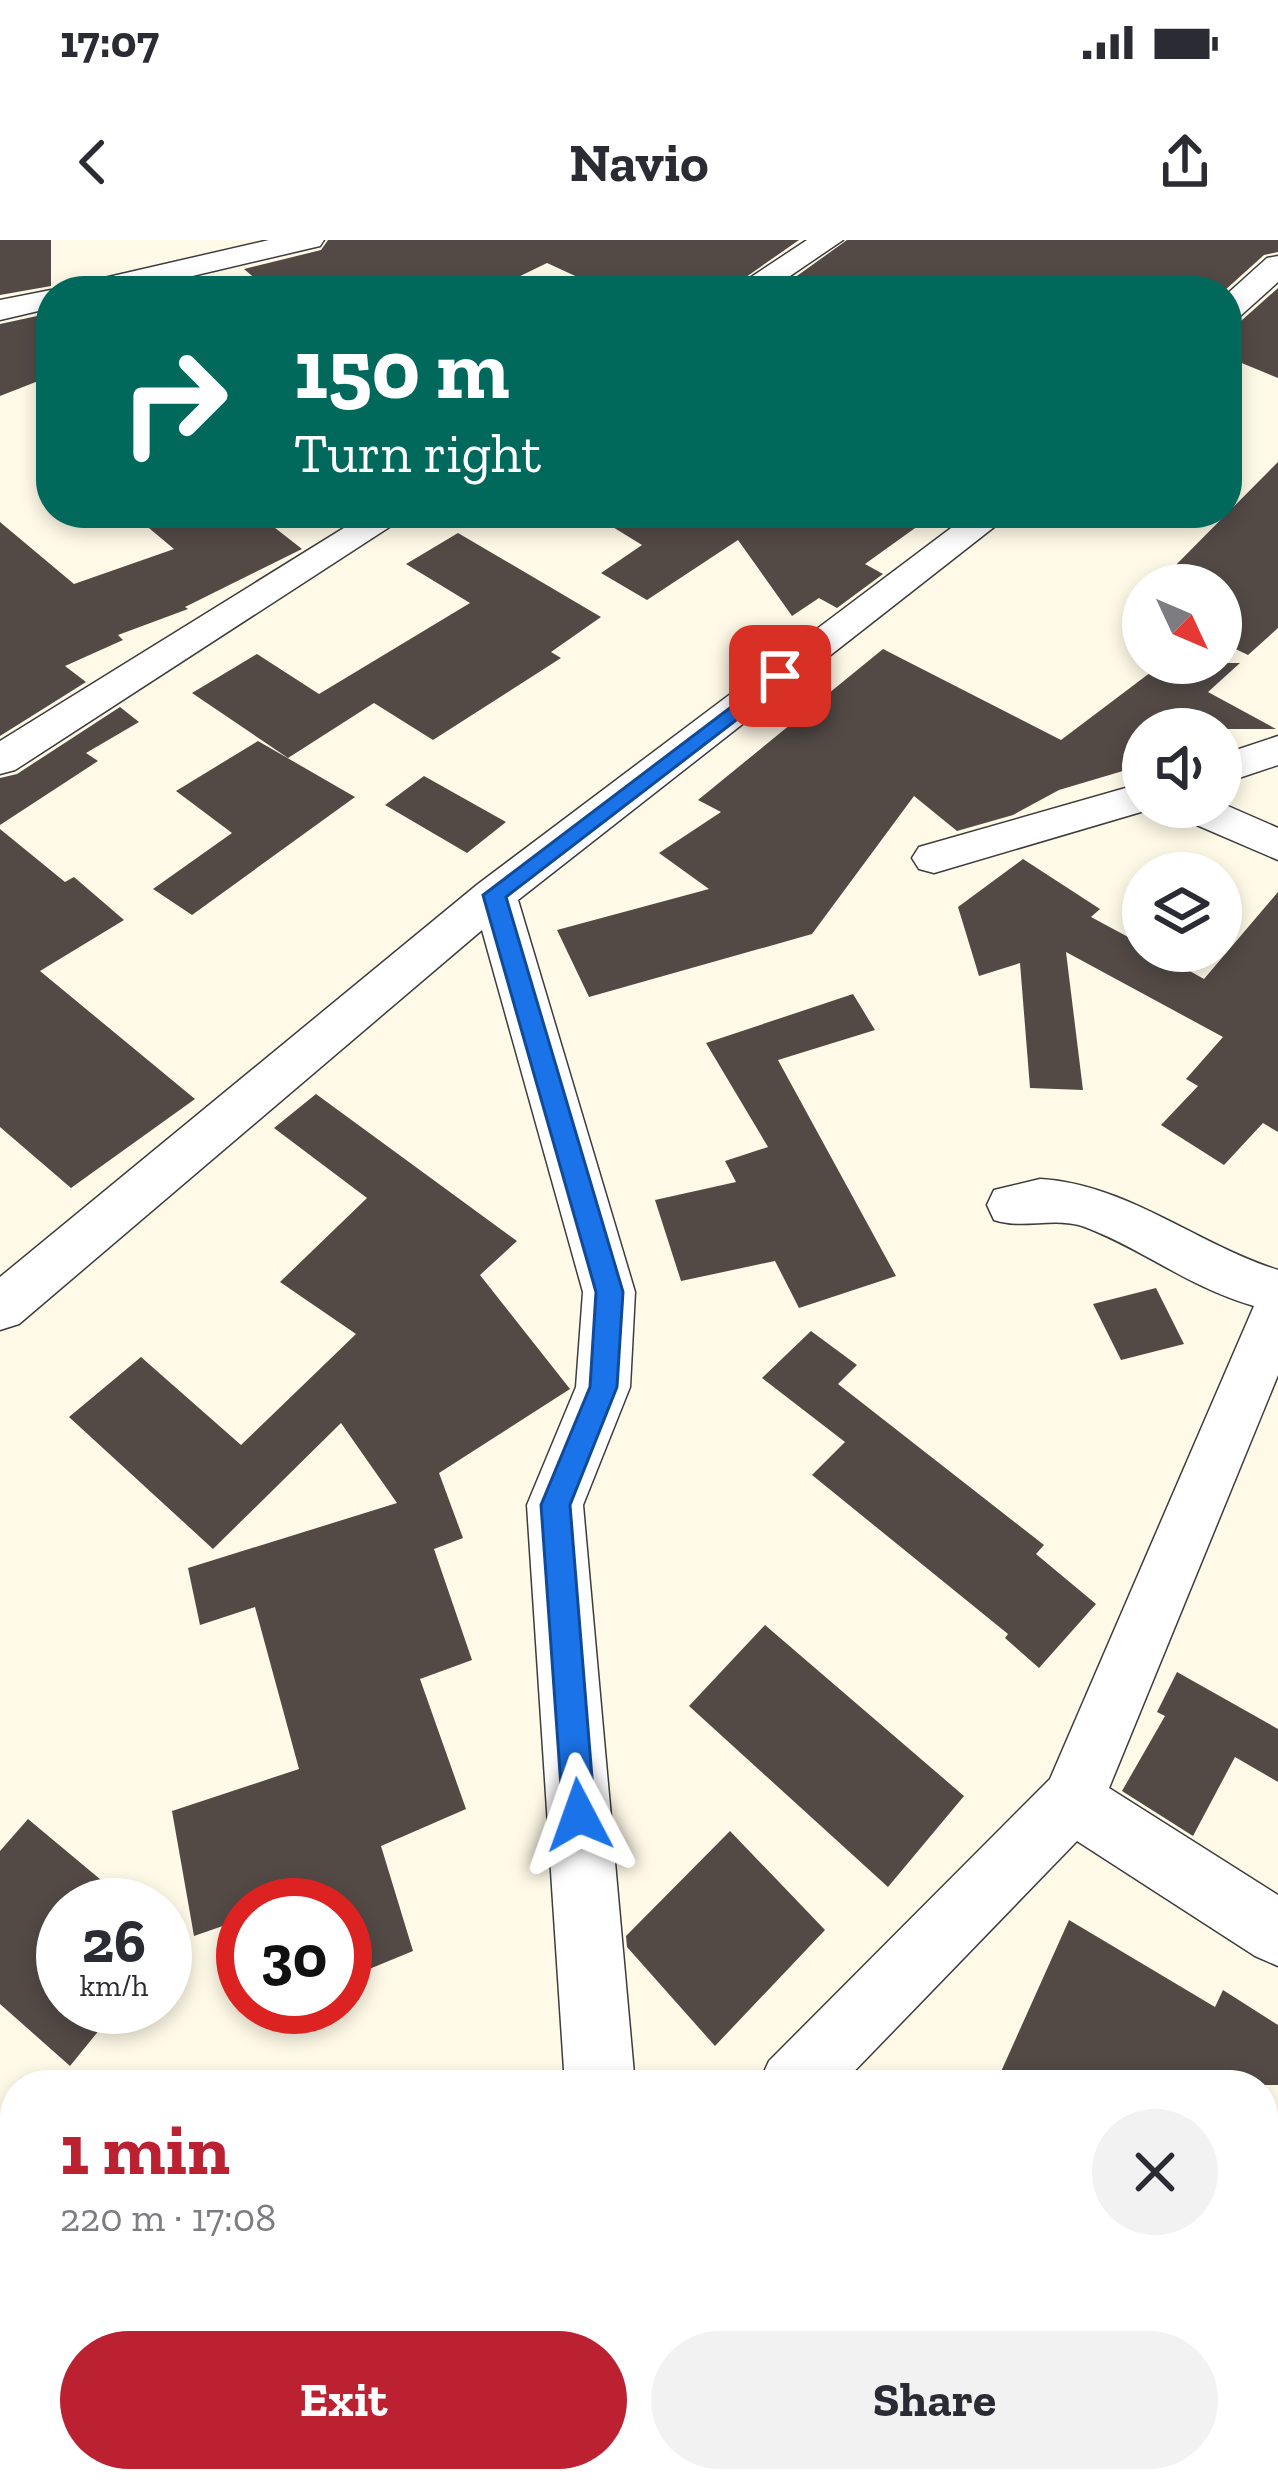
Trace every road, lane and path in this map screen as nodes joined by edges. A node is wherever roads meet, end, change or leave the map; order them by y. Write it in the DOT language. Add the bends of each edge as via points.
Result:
graph roads {
  1 [pos="309,240"];
  2 [pos="828,240"];
  3 [pos="1278,265"];
  4 [pos="153,276"];
  5 [pos="770,276"];
  6 [pos="1242,297"];
  7 [pos="36,302"];
  8 [pos="0,310"];
  9 [pos="369,528"];
  10 [pos="974,528"];
  11 [pos="1278,750"];
  12 [pos="0,760"];
  13 [pos="1242,763"];
  14 [pos="1122,803"];
  15 [pos="1240,828"];
  16 [pos="1278,845"];
  17 [pos="934,858"];
  18 [pos="494,895"];
  19 [pos="1012,1205"];
  20 [pos="1278,1292"];
  21 [pos="0,1308"];
  22 [pos="1278,1311"];
  23 [pos="1072,1801"];
  24 [pos="1278,1933"];
  25 [pos="599,2070"];
  26 [pos="808,2070"];
  1 -- 4 [label="street"];
  2 -- 5 [label="street"];
  3 -- 6 [label="street"];
  7 -- 8 [label="street"];
  9 -- 12 [label="street"];
  10 -- 18 [label="street"];
  11 -- 13 [label="street"];
  14 -- 17 [label="street"];
  15 -- 16 [label="street"];
  18 -- 21 [label="street"];
  18 -- 25 [label="street" via="609,1292 603,1387 555,1505"];
  19 -- 20 [label="street" via="1070,1201 1106,1212 1216,1272"];
  22 -- 23 [label="street"];
  23 -- 24 [label="street"];
  23 -- 26 [label="street"];
}
